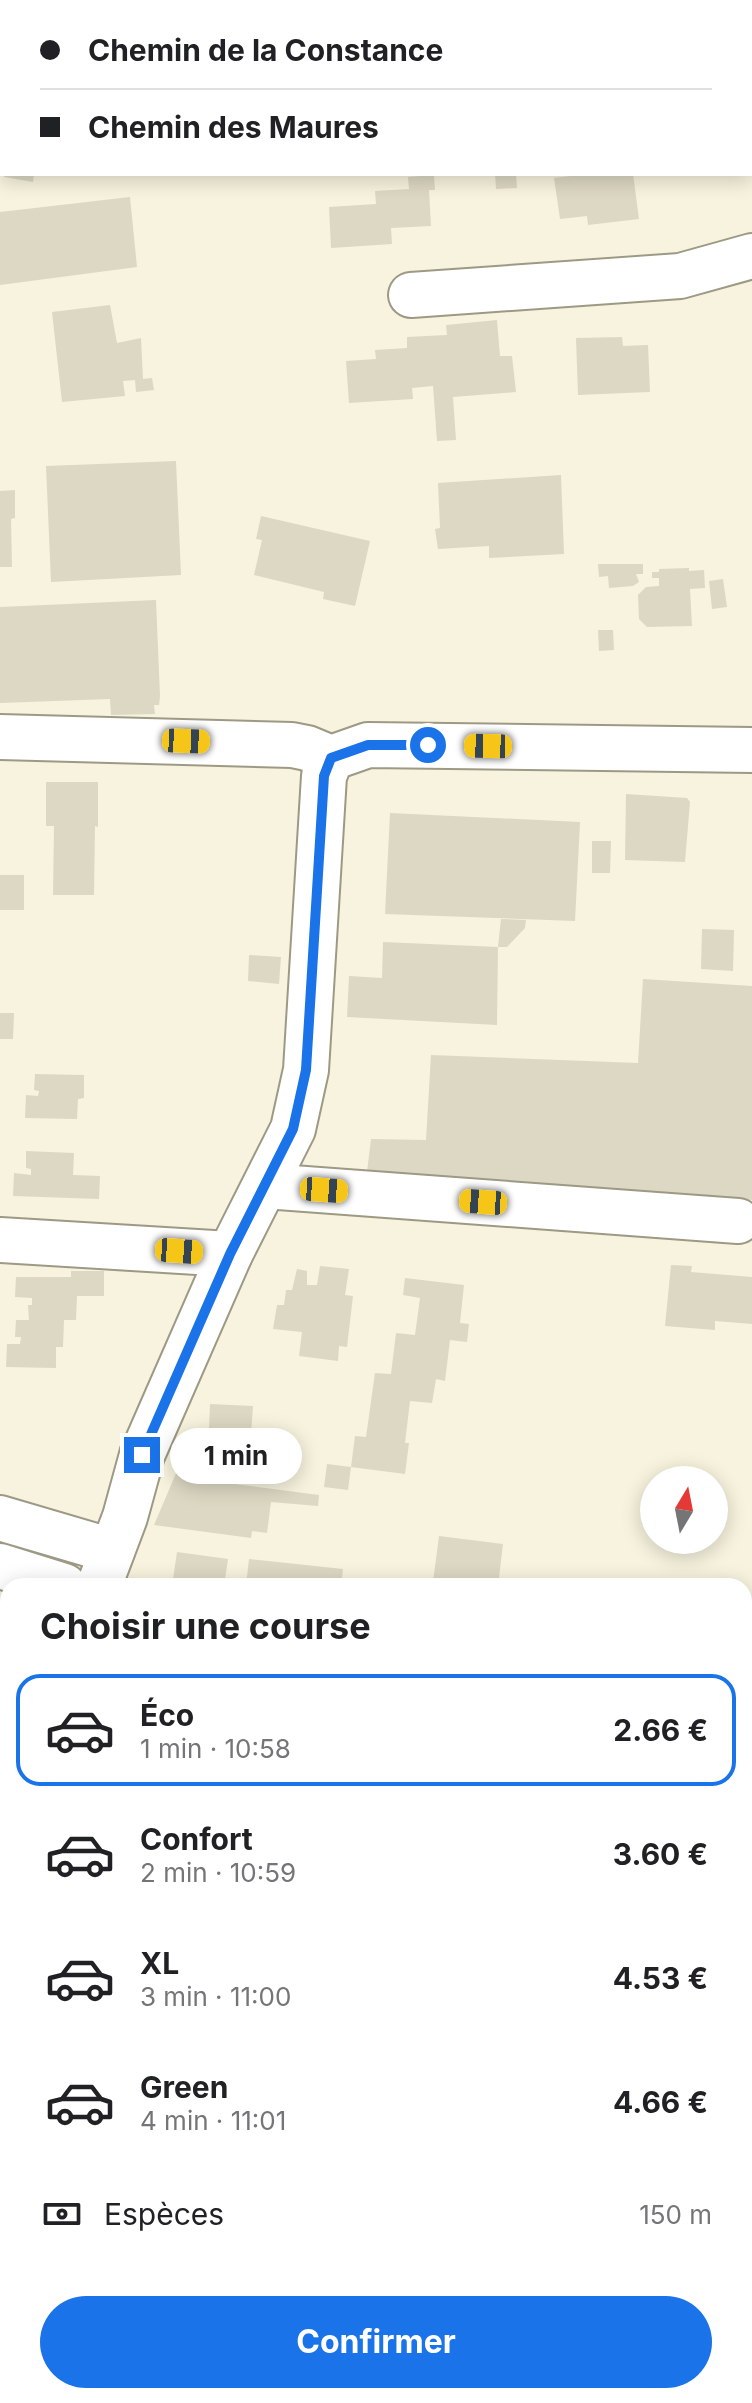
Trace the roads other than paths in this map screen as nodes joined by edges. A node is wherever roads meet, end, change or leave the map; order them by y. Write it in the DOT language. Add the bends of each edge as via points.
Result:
graph roads {
  1 [pos="752,256"];
  2 [pos="411,295"];
  3 [pos="0,737"];
  4 [pos="752,750"];
  5 [pos="331,758"];
  6 [pos="265,1186"];
  7 [pos="738,1221"];
  8 [pos="0,1240"];
  9 [pos="230,1254"];
  10 [pos="0,1518"];
  11 [pos="0,1566"];
  12 [pos="105,1568"];
  13 [pos="38,1578"];
  1 -- 2 [label="street" via="680,276"];
  3 -- 5 [label="street" via="292,745"];
  4 -- 5 [label="street" via="368,745"];
  5 -- 6 [label="street" via="324,776 306,1070 293,1129"];
  6 -- 7 [label="street"];
  6 -- 9 [label="street"];
  8 -- 9 [label="street"];
  9 -- 12 [label="street" via="142,1455"];
  10 -- 12 [label="street"];
  11 -- 13 [label="street"];
}
